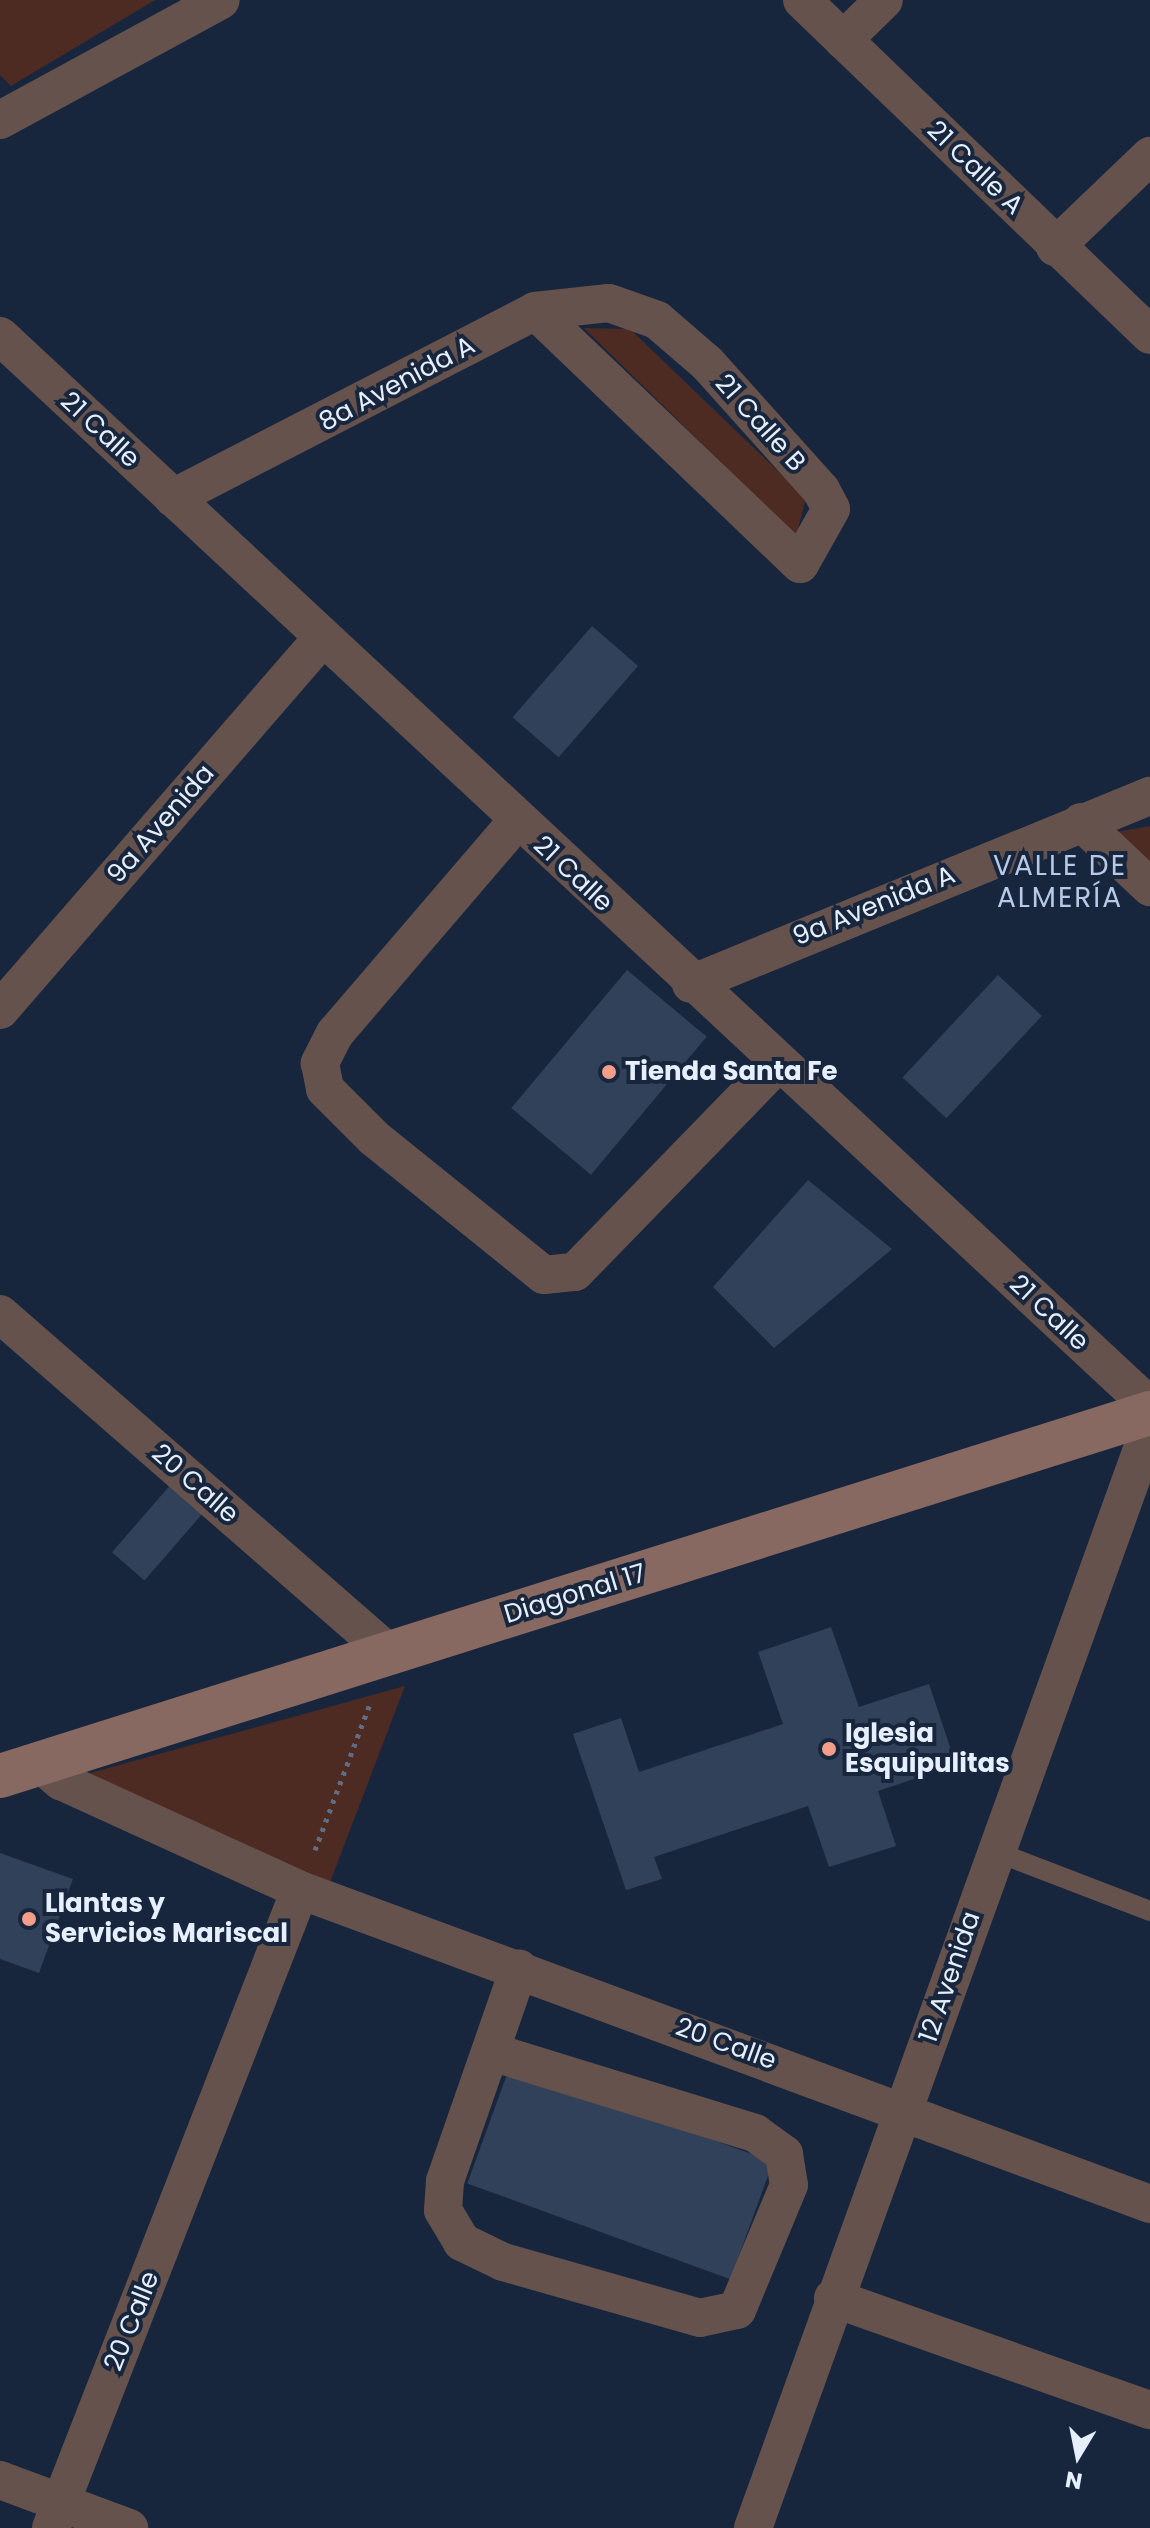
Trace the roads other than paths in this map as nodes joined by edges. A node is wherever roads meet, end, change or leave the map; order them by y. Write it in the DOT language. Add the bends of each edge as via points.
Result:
graph roads {
  1 [pos="221,0"];
  2 [pos="802,0"];
  3 [pos="884,0"];
  4 [pos="843,40"];
  5 [pos="0,120"];
  6 [pos="1150,156"];
  7 [pos="1055,247"];
  8 [pos="535,311"];
  9 [pos="629,311"];
  10 [pos="1150,335"];
  11 [pos="0,336"];
  12 [pos="173,498"];
  13 [pos="322,638"];
  14 [pos="1149,796"];
  15 [pos="517,821"];
  16 [pos="1081,822"];
  17 [pos="1150,887"];
  18 [pos="691,984"];
  19 [pos="0,1010"];
  20 [pos="777,1064"];
  21 [pos="0,1314"];
  22 [pos="1150,1406"];
  23 [pos="1150,1413"];
  24 [pos="1150,1427"];
  25 [pos="389,1653"];
  26 [pos="20,1769"];
  27 [pos="994,1851"];
  28 [pos="300,1890"];
  29 [pos="1150,1911"];
  30 [pos="519,1969"];
  31 [pos="495,2053"];
  32 [pos="903,2108"];
  33 [pos="1150,2204"];
  34 [pos="833,2298"];
  35 [pos="1150,2410"];
  36 [pos="0,2480"];
  37 [pos="56,2515"];
  38 [pos="129,2528"];
  39 [pos="753,2528"];
  1 -- 5 [label="street"];
  2 -- 4 [label="street, 21 Calle A"];
  3 -- 4 [label="street"];
  4 -- 7 [label="street, 21 Calle A"];
  6 -- 7 [label="street"];
  7 -- 10 [label="street, 21 Calle A"];
  8 -- 9 [label="street, 8a Avenida A" via="609,303"];
  8 -- 9 [label="street, 21 Calle B" via="800,564 831,509 821,490 707,363 657,320"];
  8 -- 12 [label="street, 8a Avenida A"];
  11 -- 12 [label="street, 21 Calle"];
  12 -- 13 [label="street, 21 Calle"];
  13 -- 15 [label="street, 21 Calle"];
  13 -- 19 [label="street, 9a Avenida"];
  14 -- 16 [label="street, 9a Avenida A"];
  15 -- 18 [label="street, 21 Calle"];
  15 -- 20 [label="street" via="335,1033 320,1063 325,1089 374,1138 544,1275 575,1272"];
  16 -- 17 [label="street"];
  16 -- 18 [label="street, 9a Avenida A"];
  18 -- 20 [label="street, 21 Calle"];
  20 -- 22 [label="street, 21 Calle"];
  21 -- 25 [label="street, 20 Calle"];
  23 -- 25 [label="main road, Diagonal 17"];
  24 -- 27 [label="street, 12 Avenida"];
  25 -- 26 [label="main road, Diagonal 17"];
  26 -- 28 [label="street, 20 Calle" via="61,1781"];
  27 -- 29 [label="lane"];
  27 -- 32 [label="street, 12 Avenida"];
  28 -- 30 [label="street, 20 Calle"];
  28 -- 37 [label="street, 20 Calle"];
  30 -- 31 [label="street"];
  30 -- 32 [label="street, 20 Calle"];
  31 -- 31 [label="street" via="445,2181 443,2210 462,2242 503,2262 700,2318 737,2310 789,2185 784,2154 755,2133"];
  32 -- 33 [label="street, 20 Calle"];
  32 -- 34 [label="street, 12 Avenida"];
  34 -- 35 [label="street"];
  34 -- 39 [label="street, 12 Avenida"];
  36 -- 37 [label="street"];
  37 -- 38 [label="street"];
}
